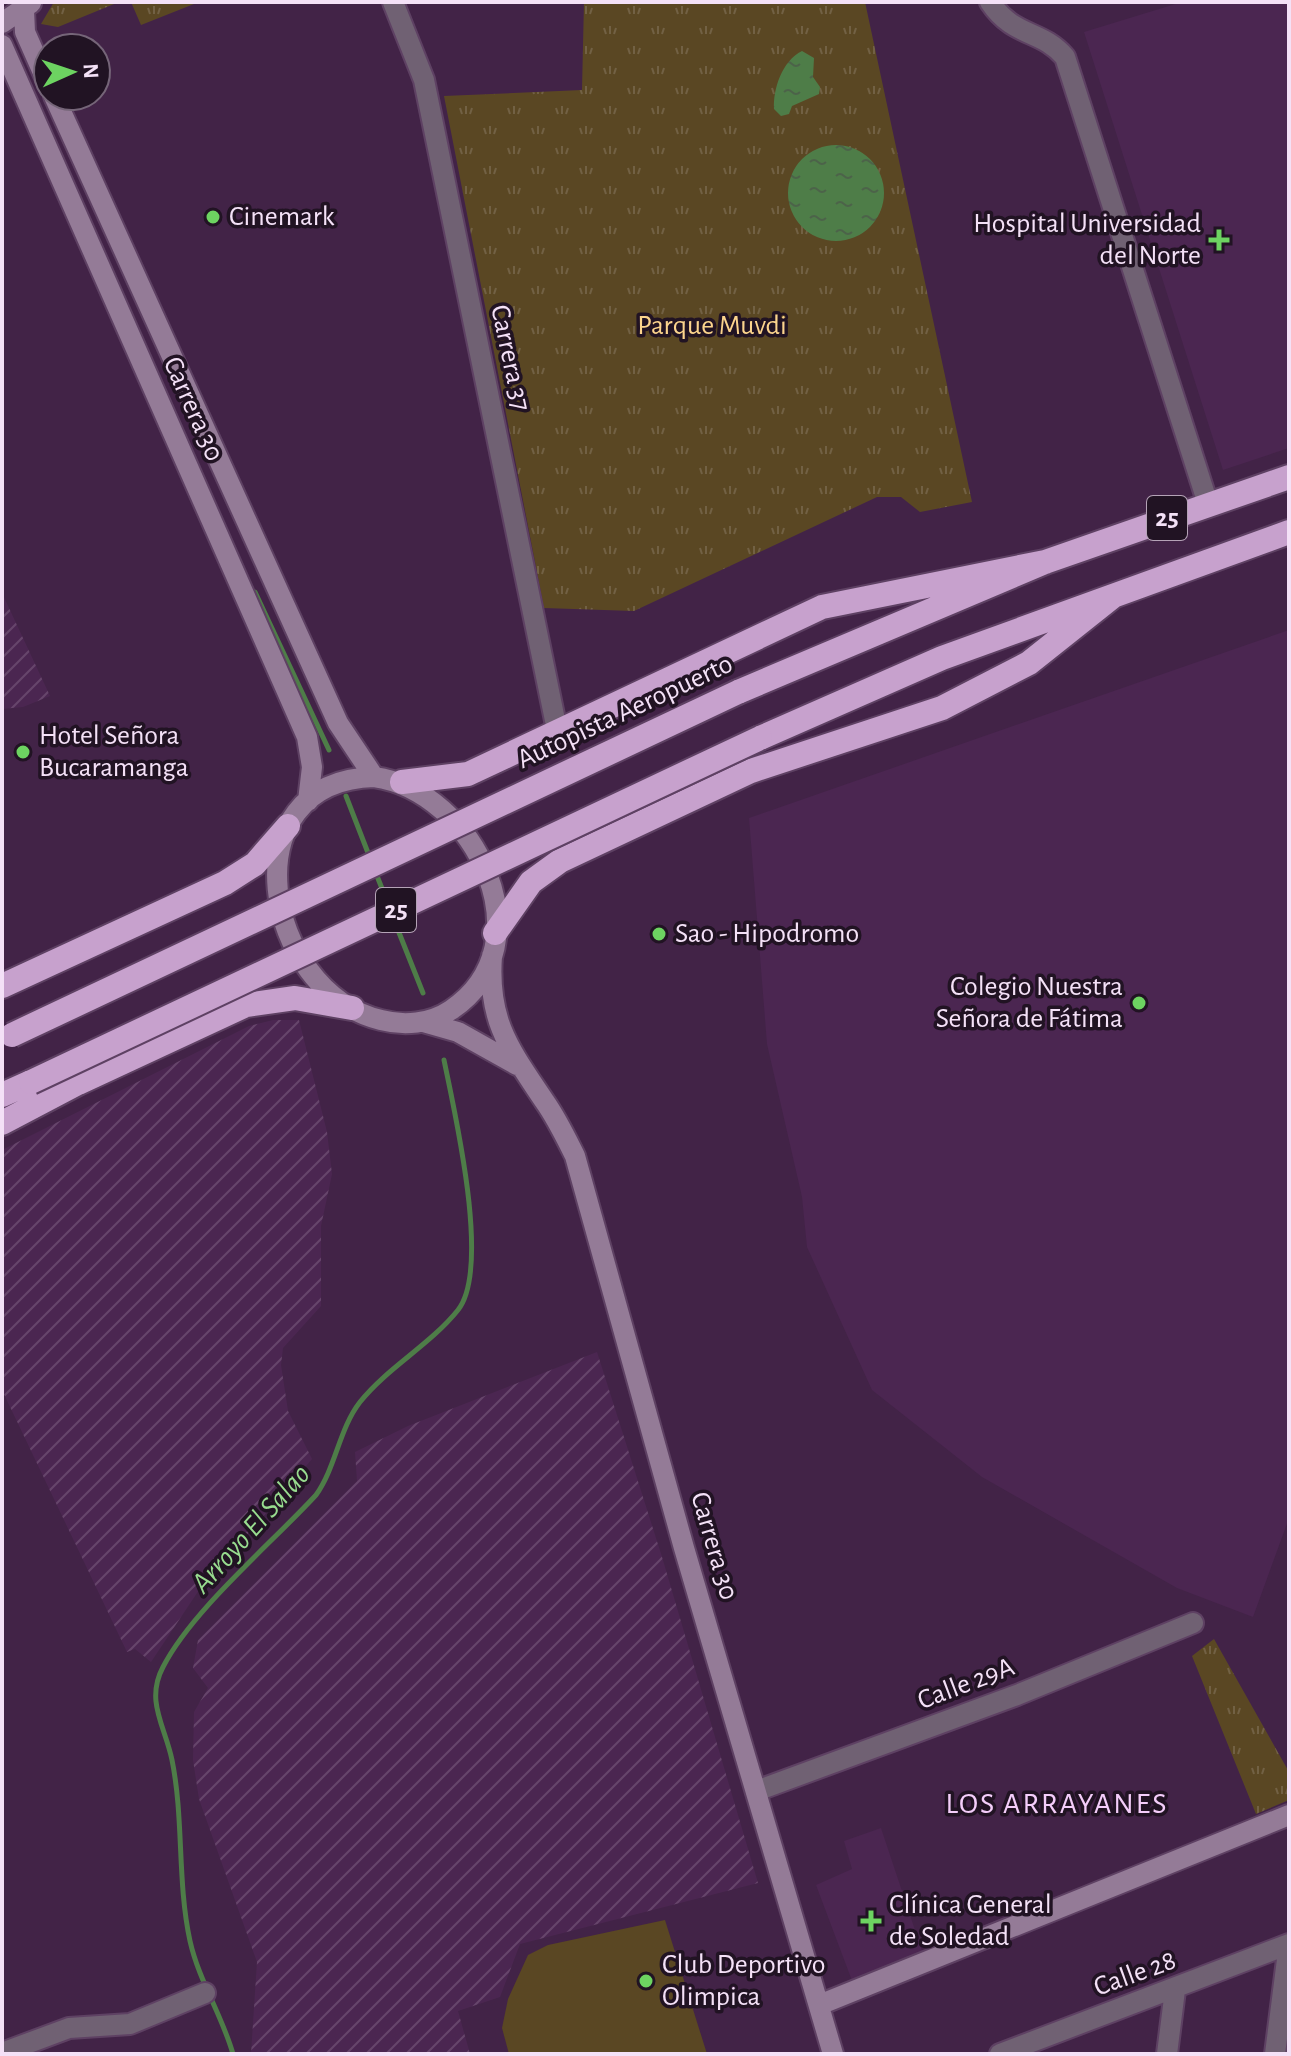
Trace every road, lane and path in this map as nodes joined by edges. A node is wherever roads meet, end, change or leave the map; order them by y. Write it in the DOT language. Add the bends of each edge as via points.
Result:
graph roads {
  1 [pos="393,2"];
  2 [pos="990,2"];
  3 [pos="28,6"];
  4 [pos="2,23"];
  5 [pos="2,45"];
  6 [pos="32,48"];
  7 [pos="61,112"];
  8 [pos="1289,477"];
  9 [pos="1208,504"];
  10 [pos="1289,532"];
  11 [pos="1045,562"];
  12 [pos="1112,597"];
  13 [pos="557,730"];
  14 [pos="374,777"];
  15 [pos="402,782"];
  16 [pos="308,801"];
  17 [pos="288,826"];
  18 [pos="494,945"];
  19 [pos="2,986"];
  20 [pos="352,1008"];
  21 [pos="423,1022"];
  22 [pos="7,1037"];
  23 [pos="518,1065"];
  24 [pos="2,1095"];
  25 [pos="2,1123"];
  26 [pos="1193,1623"];
  27 [pos="756,1791"];
  28 [pos="1289,1815"];
  29 [pos="1289,1944"];
  30 [pos="1175,1990"];
  31 [pos="205,1993"];
  32 [pos="819,2005"];
  33 [pos="2,2053"];
  34 [pos="833,2054"];
  35 [pos="1000,2054"];
  36 [pos="1167,2054"];
  37 [pos="1275,2054"];
  1 -- 13 [label="street, Carrera 37" via="424,80"];
  2 -- 9 [label="street" via="1011,26 1051,41 1065,57"];
  3 -- 4 [label="street"];
  3 -- 6 [label="street" via="25,32"];
  5 -- 16 [label="street, Carrera 30" via="307,737 312,767"];
  7 -- 14 [label="street, Carrera 30" via="338,723"];
  8 -- 9 [label="highway, Autopista Aeropuerto / 25"];
  9 -- 11 [label="highway, Autopista Aeropuerto / 25"];
  10 -- 12 [label="highway, 25"];
  11 -- 13 [label="highway" via="822,607"];
  11 -- 22 [label="highway, Autopista Aeropuerto / 25, bridge" via="738,692"];
  12 -- 18 [label="highway" via="1029,663 942,708 728,780 560,861 531,882"];
  12 -- 24 [label="highway, 25, bridge" via="942,658 760,738"];
  13 -- 15 [label="highway" via="468,774"];
  14 -- 15 [label="street"];
  14 -- 16 [label="street" via="341,782"];
  15 -- 18 [label="street" via="451,815 478,850 491,883"];
  16 -- 17 [label="street"];
  17 -- 19 [label="highway" via="255,864 225,883"];
  17 -- 20 [label="street" via="277,865 282,919 308,971"];
  18 -- 21 [label="street" via="483,976 465,999"];
  18 -- 23 [label="street, Carrera 30" via="494,1010"];
  20 -- 21 [label="street" via="388,1022"];
  20 -- 25 [label="highway" via="295,998 246,1005"];
  21 -- 23 [label="street, Carrera 30" via="458,1032"];
  23 -- 27 [label="street, Carrera 30" via="575,1156"];
  26 -- 27 [label="street, Calle 29A" via="1017,1695"];
  27 -- 32 [label="street, Carrera 30"];
  28 -- 32 [label="street"];
  29 -- 30 [label="street, Calle 28"];
  29 -- 37 [label="street"];
  30 -- 35 [label="street, Calle 28"];
  30 -- 36 [label="street"];
  31 -- 33 [label="street" via="130,2024 69,2028"];
  32 -- 34 [label="street, Carrera 30"];
}
